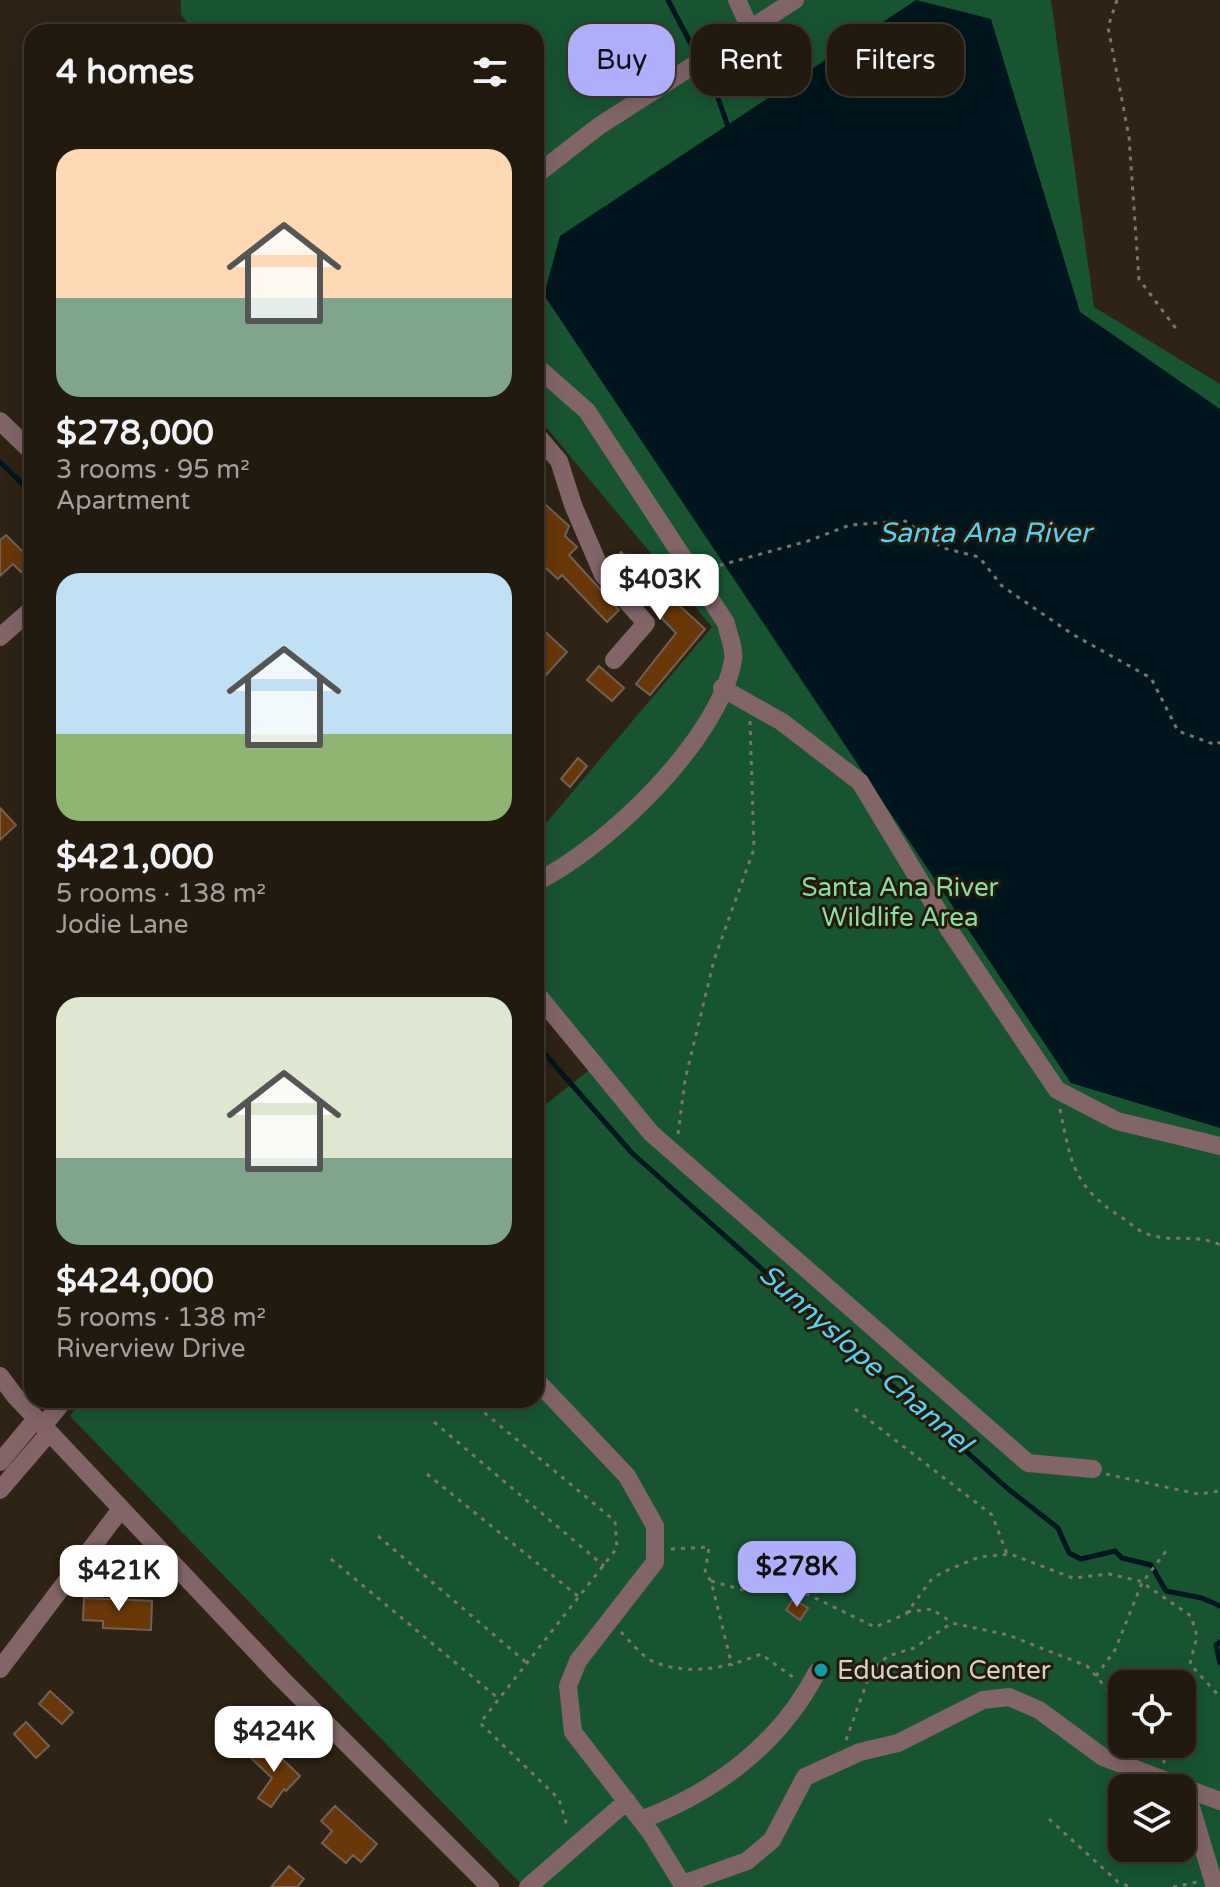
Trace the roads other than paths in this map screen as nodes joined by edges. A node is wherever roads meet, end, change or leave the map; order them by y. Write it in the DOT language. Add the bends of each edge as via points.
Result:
graph roads {
  1 [pos="737,0"];
  2 [pos="795,0"];
  3 [pos="748,24"];
  4 [pos="756,24"];
  5 [pos="691,66"];
  6 [pos="544,169"];
  7 [pos="544,373"];
  8 [pos="0,421"];
  9 [pos="544,443"];
  10 [pos="24,444"];
  11 [pos="24,616"];
  12 [pos="0,637"];
  13 [pos="614,660"];
  14 [pos="722,688"];
  15 [pos="544,878"];
  16 [pos="544,1003"];
  17 [pos="1220,1146"];
  18 [pos="0,1376"];
  19 [pos="544,1388"];
  20 [pos="24,1405"];
  21 [pos="27,1408"];
  22 [pos="57,1408"];
  23 [pos="42,1426"];
  24 [pos="0,1462"];
  25 [pos="1093,1469"];
  26 [pos="0,1490"];
  27 [pos="121,1509"];
  28 [pos="0,1669"];
  29 [pos="817,1672"];
  30 [pos="1149,1774"];
  31 [pos="1196,1791"];
  32 [pos="627,1801"];
  33 [pos="1220,1801"];
  34 [pos="641,1820"];
  35 [pos="1196,1823"];
  36 [pos="471,1879"];
  37 [pos="1214,1883"];
  38 [pos="683,1886"];
  39 [pos="490,1887"];
  40 [pos="528,1887"];
  1 -- 3 [label="street"];
  2 -- 4 [label="street"];
  5 -- 6 [label="street"];
  7 -- 14 [label="street" via="587,411 726,623 734,657"];
  8 -- 10 [label="street"];
  9 -- 13 [label="street" via="559,461 603,575 646,623"];
  11 -- 12 [label="street"];
  14 -- 15 [label="street" via="698,735 619,828"];
  14 -- 17 [label="street" via="782,722 860,782 950,931 1057,1090 1117,1121"];
  16 -- 25 [label="street" via="651,1133 1028,1463"];
  18 -- 20 [label="street"];
  19 -- 32 [label="street" via="627,1476 655,1526 655,1562 578,1661 568,1686 573,1732"];
  21 -- 23 [label="street"];
  22 -- 23 [label="street"];
  23 -- 24 [label="street"];
  23 -- 26 [label="street"];
  23 -- 27 [label="street"];
  27 -- 28 [label="street"];
  27 -- 36 [label="street"];
  29 -- 34 [label="street" via="806,1694 758,1753 684,1803"];
  30 -- 38 [label="street" via="1103,1757 1039,1710 1009,1697 983,1700 898,1743 805,1777 772,1840 747,1861"];
  31 -- 33 [label="street"];
  32 -- 34 [label="street"];
  32 -- 40 [label="street"];
  34 -- 38 [label="street"];
  35 -- 37 [label="street"];
  36 -- 39 [label="street"];
}
